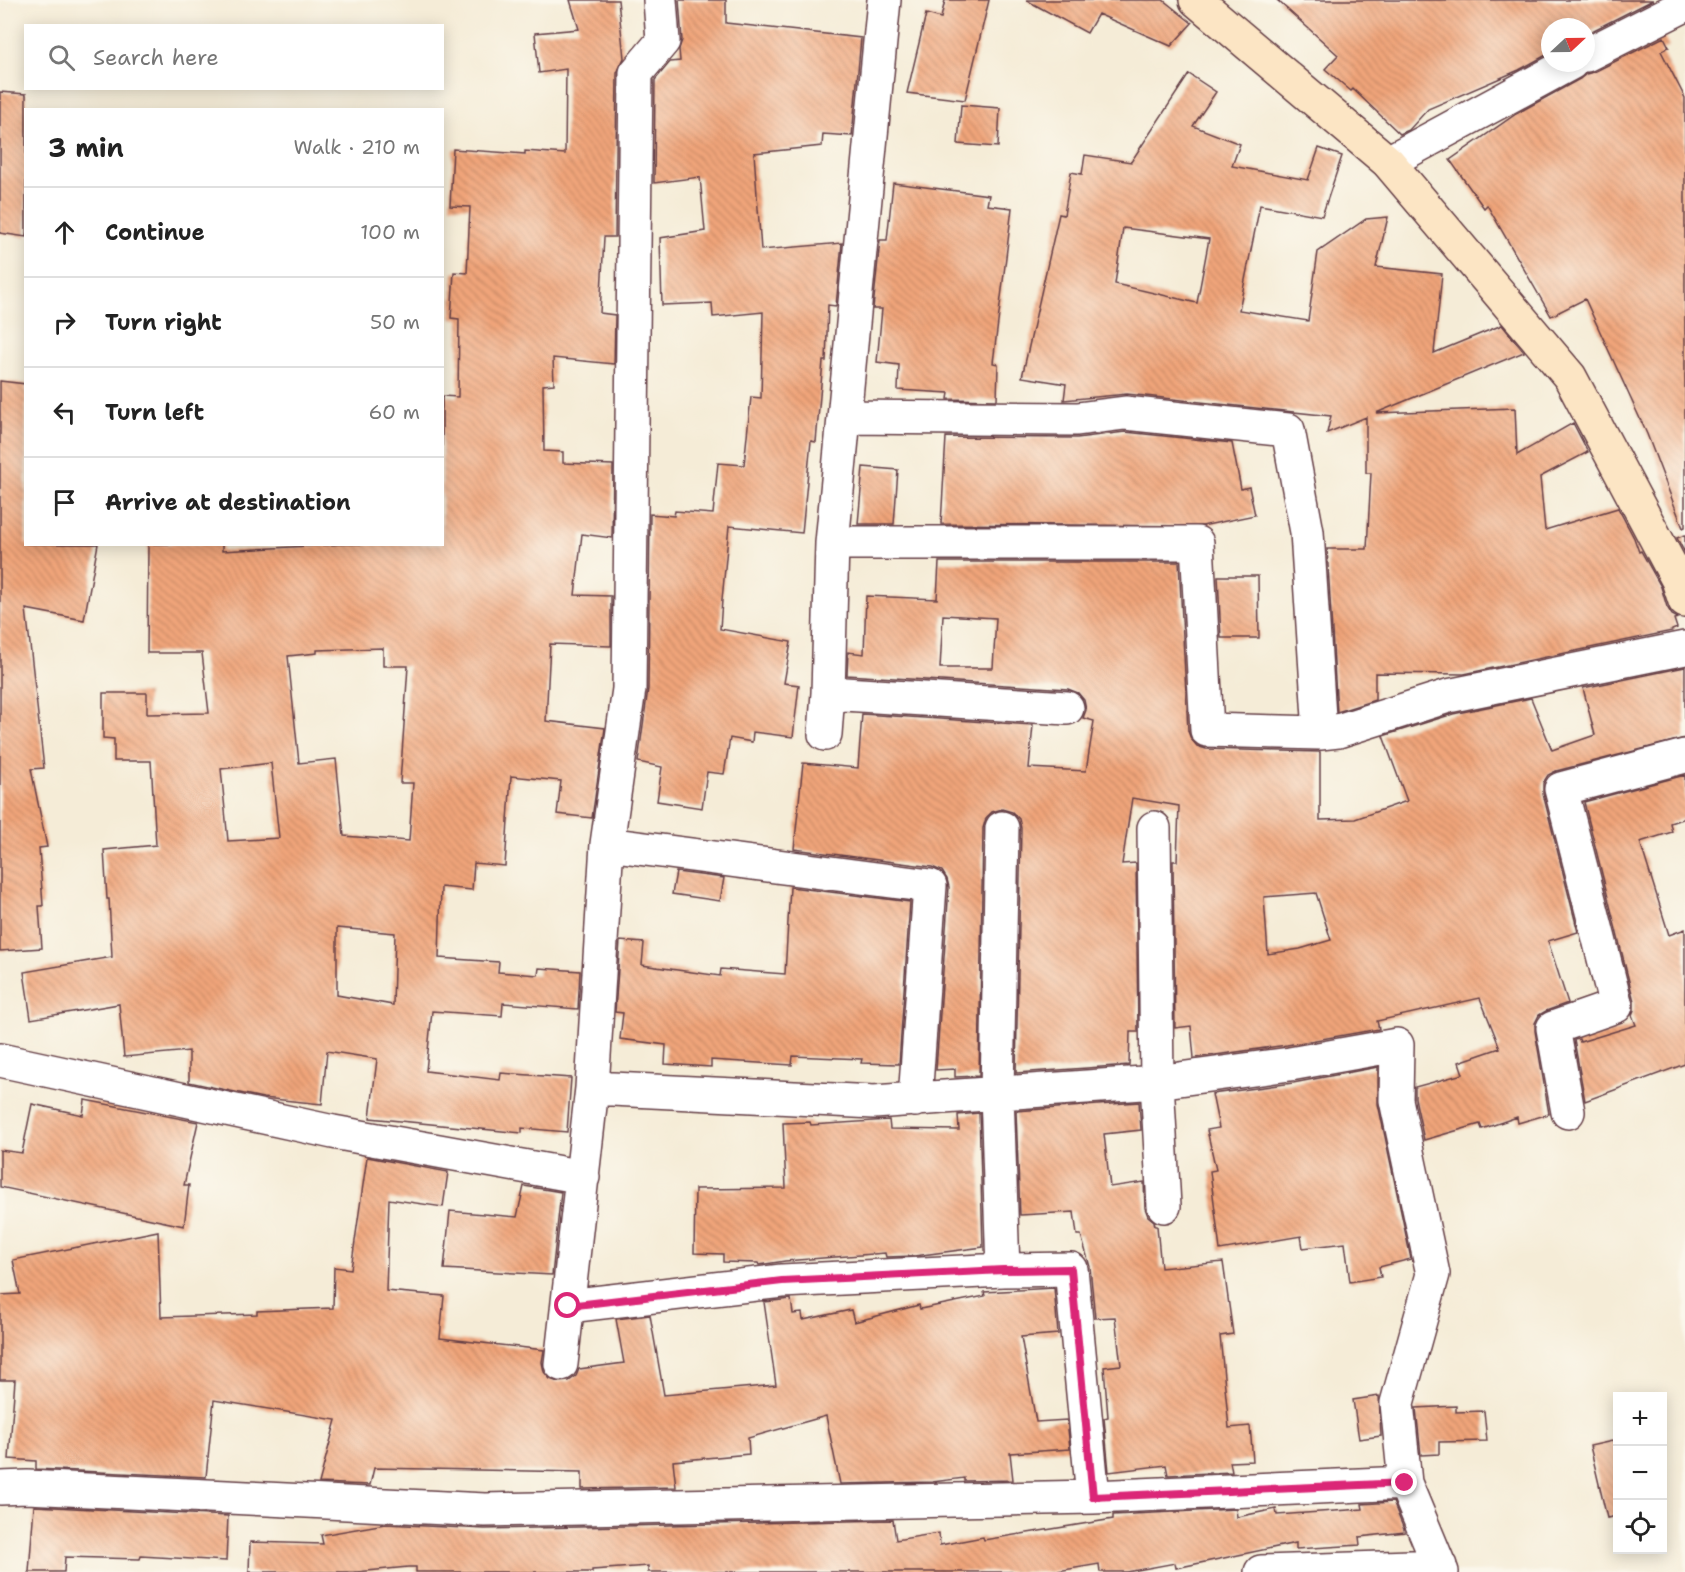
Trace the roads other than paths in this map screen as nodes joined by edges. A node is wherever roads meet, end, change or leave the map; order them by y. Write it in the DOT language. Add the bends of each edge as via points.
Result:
graph roads {
  1 [pos="660,0"];
  2 [pos="884,0"];
  3 [pos="1196,0"];
  4 [pos="1685,5"];
  5 [pos="1595,51"];
  6 [pos="1554,72"];
  7 [pos="1388,162"];
  8 [pos="845,417"];
  9 [pos="832,543"];
  10 [pos="1685,602"];
  11 [pos="1685,648"];
  12 [pos="828,693"];
  13 [pos="1067,708"];
  14 [pos="825,734"];
  15 [pos="1320,734"];
  16 [pos="1685,756"];
  17 [pos="1002,828"];
  18 [pos="1154,828"];
  19 [pos="607,844"];
  20 [pos="0,1060"];
  21 [pos="1157,1082"];
  22 [pos="592,1088"];
  23 [pos="997,1093"];
  24 [pos="915,1100"];
  25 [pos="1568,1112"];
  26 [pos="583,1178"];
  27 [pos="1164,1206"];
  28 [pos="1003,1270"];
  29 [pos="568,1306"];
  30 [pos="561,1364"];
  31 [pos="1405,1483"];
  32 [pos="0,1488"];
  33 [pos="1093,1497"];
  34 [pos="1441,1569"];
  35 [pos="1261,1572"];
  1 -- 19 [label="street" via="663,41 636,73 629,690"];
  2 -- 8 [label="street"];
  3 -- 7 [label="main road"];
  4 -- 5 [label="street"];
  6 -- 7 [label="street"];
  7 -- 10 [label="main road" via="1570,377 1678,580"];
  8 -- 9 [label="street"];
  8 -- 15 [label="street" via="1077,419 1125,413 1288,430 1306,532"];
  9 -- 12 [label="street"];
  9 -- 15 [label="street" via="1197,543 1207,730"];
  11 -- 15 [label="street" via="1448,696"];
  12 -- 13 [label="street"];
  12 -- 14 [label="street"];
  16 -- 25 [label="street" via="1561,789 1616,1006 1553,1028"];
  17 -- 23 [label="street"];
  18 -- 21 [label="street"];
  19 -- 22 [label="street"];
  19 -- 24 [label="street" via="930,886"];
  20 -- 26 [label="street" via="333,1132"];
  21 -- 23 [label="street"];
  21 -- 27 [label="street"];
  21 -- 31 [label="street" via="1397,1045 1396,1100 1433,1274 1397,1403"];
  22 -- 24 [label="street" via="874,1102"];
  22 -- 26 [label="street"];
  23 -- 24 [label="street"];
  23 -- 28 [label="street"];
  26 -- 29 [label="street"];
  28 -- 29 [label="street" via="782,1281"];
  28 -- 33 [label="street" via="1071,1269"];
  29 -- 30 [label="street"];
  31 -- 33 [label="street"];
  31 -- 34 [label="street"];
  32 -- 33 [label="street" via="485,1510"];
  34 -- 35 [label="street"];
}
